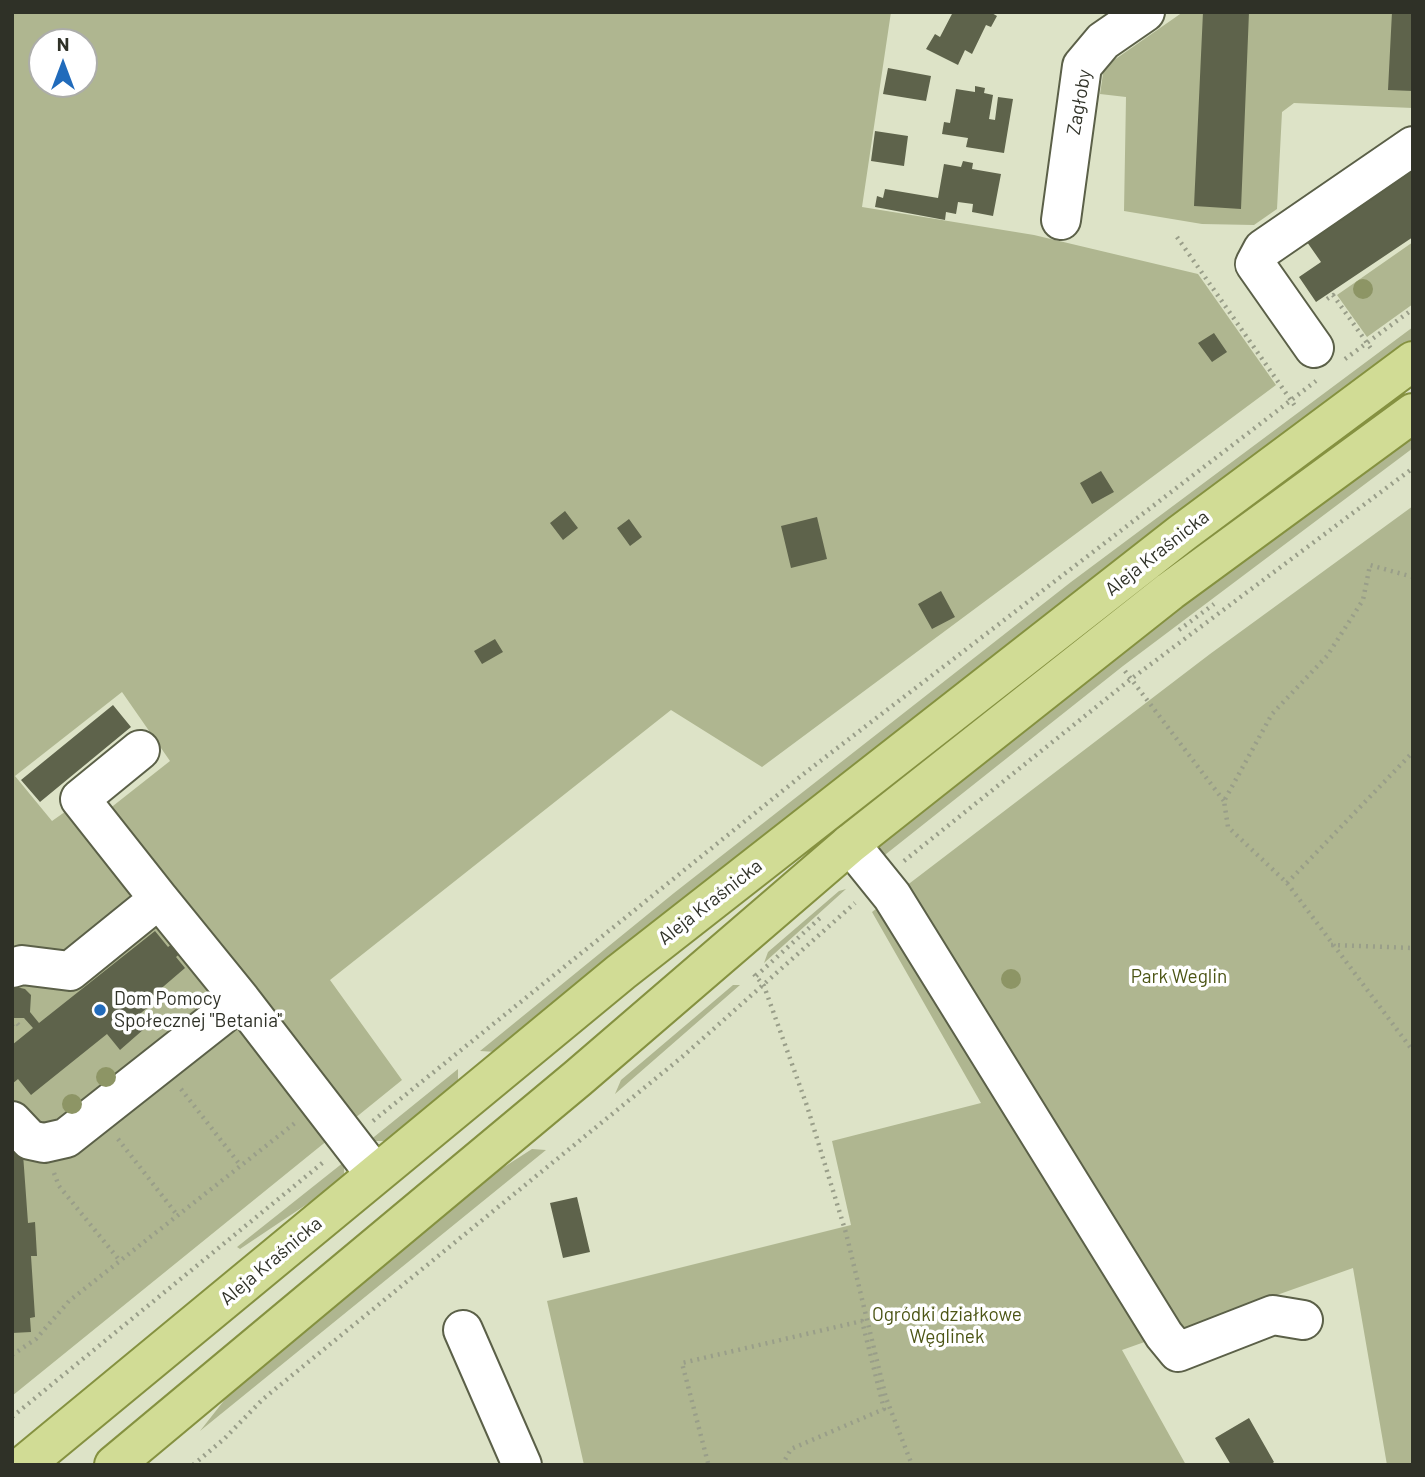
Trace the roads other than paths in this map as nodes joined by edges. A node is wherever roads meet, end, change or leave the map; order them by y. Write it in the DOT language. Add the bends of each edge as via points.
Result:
graph roads {
  1 [pos="1145,12"];
  2 [pos="1413,146"];
  3 [pos="1061,220"];
  4 [pos="1413,361"];
  5 [pos="1324,363"];
  6 [pos="1413,414"];
  7 [pos="140,750"];
  8 [pos="850,844"];
  9 [pos="159,899"];
  10 [pos="12,968"];
  11 [pos="241,1000"];
  12 [pos="12,1121"];
  13 [pos="375,1174"];
  14 [pos="1303,1320"];
  15 [pos="463,1330"];
  16 [pos="24,1465"];
  17 [pos="114,1465"];
  18 [pos="522,1465"];
  1 -- 3 [label="street, Zagłoby" via="1103,41 1082,65"];
  2 -- 5 [label="street" via="1263,249 1255,264"];
  4 -- 13 [label="main road, Aleja Kraśnicka" via="1182,533 841,799"];
  6 -- 8 [label="main road, Aleja Kraśnicka" via="1170,590"];
  7 -- 9 [label="street" via="79,799"];
  8 -- 14 [label="street" via="892,896 1178,1352 1273,1315"];
  8 -- 17 [label="main road, Aleja Kraśnicka"];
  9 -- 10 [label="street" via="70,971 23,965"];
  9 -- 11 [label="street"];
  11 -- 12 [label="street" via="66,1138 44,1143 30,1140"];
  11 -- 13 [label="street"];
  13 -- 16 [label="main road, Aleja Kraśnicka"];
  15 -- 18 [label="street"];
}
